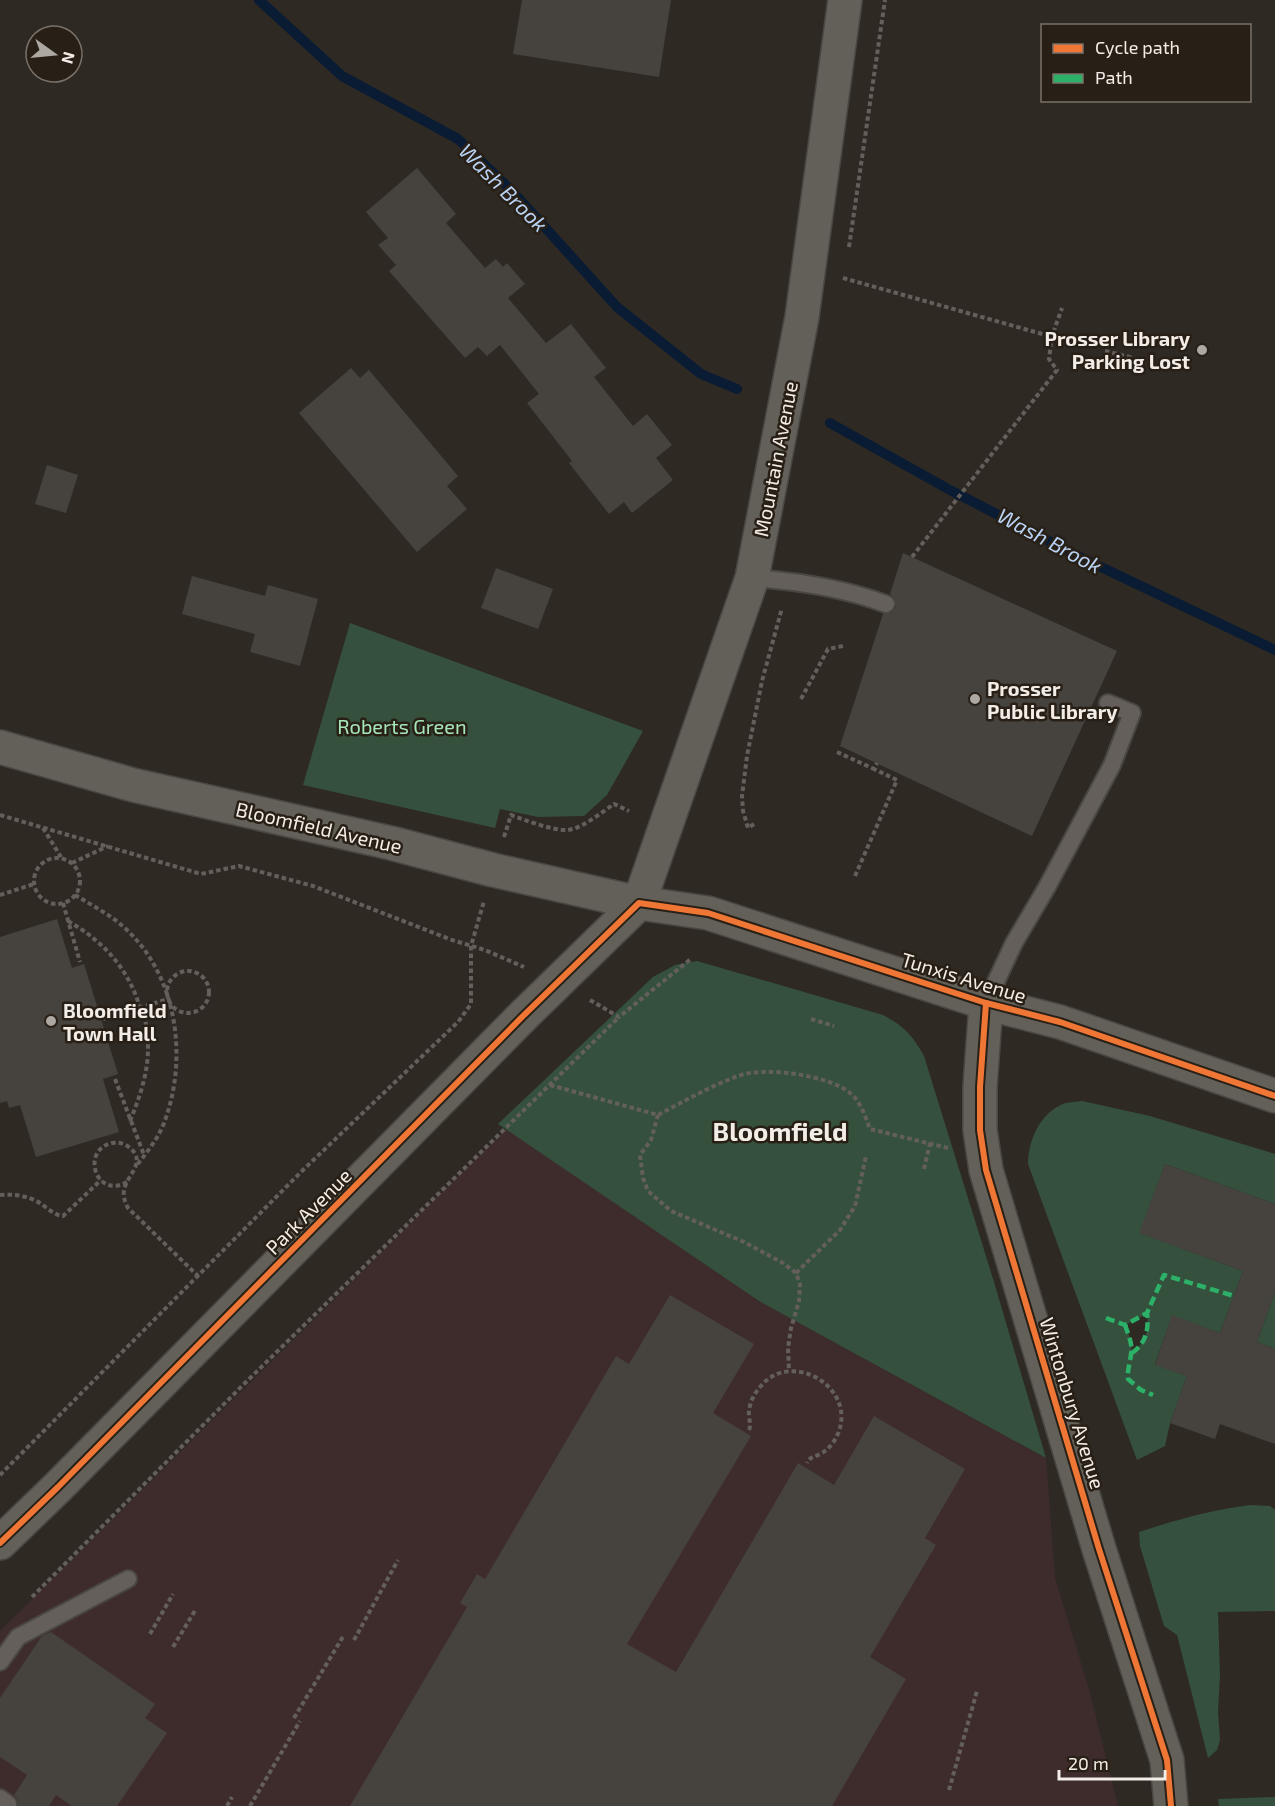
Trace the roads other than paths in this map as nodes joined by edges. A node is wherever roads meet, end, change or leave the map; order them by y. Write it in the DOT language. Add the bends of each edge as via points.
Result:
graph roads {
  1 [pos="846,0"];
  2 [pos="752,578"];
  3 [pos="886,604"];
  4 [pos="1108,703"];
  5 [pos="0,747"];
  6 [pos="639,903"];
  7 [pos="986,1003"];
  8 [pos="1275,1096"];
  9 [pos="0,1543"];
  10 [pos="128,1579"];
  11 [pos="0,1662"];
  12 [pos="1171,1806"];
  1 -- 2 [label="main road, Mountain Avenue" via="802,317"];
  2 -- 3 [label="lane" via="788,580"];
  2 -- 6 [label="main road, Mountain Avenue"];
  4 -- 7 [label="lane" via="1131,713 1112,765 1014,943"];
  5 -- 6 [label="main road, Bloomfield Avenue" via="133,785"];
  6 -- 7 [label="main road, Tunxis Avenue" via="708,913"];
  6 -- 9 [label="main road, Park Avenue"];
  7 -- 8 [label="main road, Tunxis Avenue" via="1060,1022"];
  7 -- 12 [label="main road, Wintonbury Avenue" via="980,1087 980,1130 986,1170 1099,1549 1167,1760"];
  10 -- 11 [label="lane" via="18,1636"];
}
